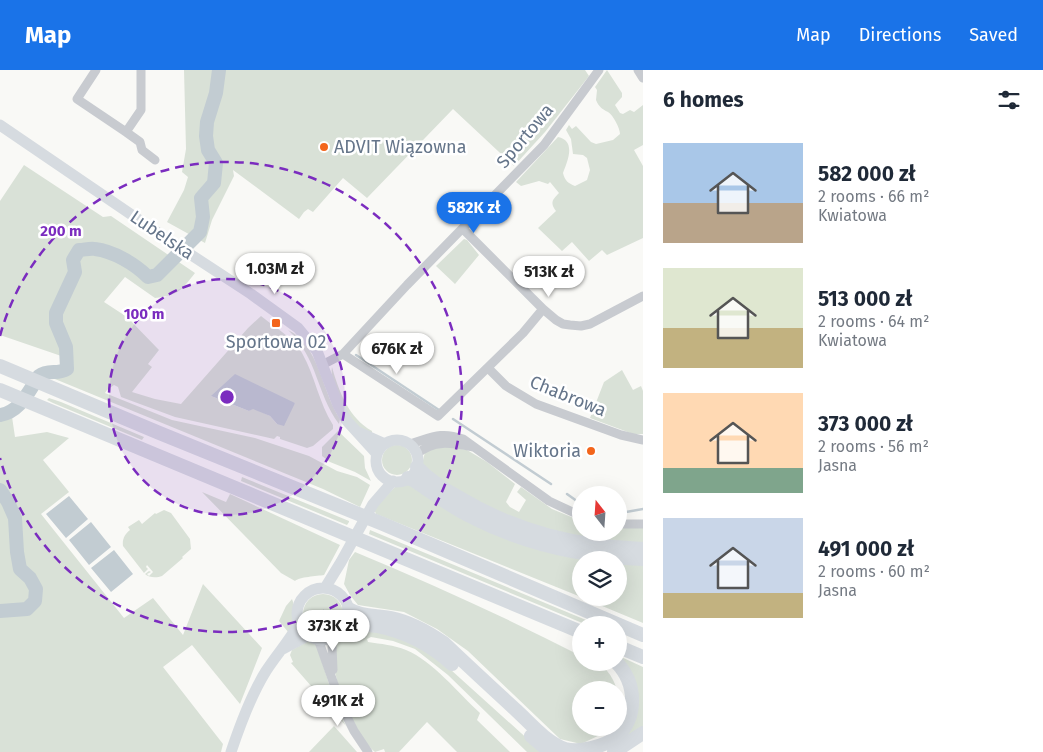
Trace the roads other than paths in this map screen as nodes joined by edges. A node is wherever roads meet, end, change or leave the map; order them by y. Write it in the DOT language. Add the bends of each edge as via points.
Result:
graph roads {
  1 [pos="96,70"];
  2 [pos="141,70"];
  3 [pos="599,70"];
  4 [pos="638,70"];
  5 [pos="643,78"];
  6 [pos="0,125"];
  7 [pos="126,132"];
  8 [pos="155,160"];
  9 [pos="463,229"];
  10 [pos="643,296"];
  11 [pos="543,310"];
  12 [pos="343,354"];
  13 [pos="322,365"];
  14 [pos="488,368"];
  15 [pos="6,369"];
  16 [pos="0,390"];
  17 [pos="358,432"];
  18 [pos="643,440"];
  19 [pos="385,444"];
  20 [pos="410,444"];
  21 [pos="474,447"];
  22 [pos="377,454"];
  23 [pos="414,467"];
  24 [pos="382,474"];
  25 [pos="393,481"];
  26 [pos="373,504"];
  27 [pos="572,512"];
  28 [pos="628,524"];
  29 [pos="643,524"];
  30 [pos="643,549"];
  31 [pos="643,559"];
  32 [pos="341,562"];
  33 [pos="325,588"];
  34 [pos="338,592"];
  35 [pos="349,609"];
  36 [pos="299,623"];
  37 [pos="347,626"];
  38 [pos="572,629"];
  39 [pos="643,635"];
  40 [pos="313,637"];
  41 [pos="333,638"];
  42 [pos="283,649"];
  43 [pos="627,650"];
  44 [pos="643,657"];
  45 [pos="623,671"];
  46 [pos="334,688"];
  47 [pos="643,734"];
  48 [pos="231,752"];
  49 [pos="368,752"];
  50 [pos="550,752"];
  51 [pos="614,752"];
  1 -- 7 [label="street" via="77,99"];
  2 -- 7 [label="street" via="140,110"];
  3 -- 9 [label="street, Sportowa" via="544,145"];
  4 -- 5 [label="street"];
  6 -- 13 [label="main road, Lubelska" via="298,328 317,351"];
  7 -- 8 [label="street" via="140,142 142,150"];
  9 -- 11 [label="street"];
  9 -- 12 [label="street, Sportowa"];
  10 -- 11 [label="street" via="581,326 563,324"];
  11 -- 14 [label="street"];
  12 -- 13 [label="street, Sportowa"];
  12 -- 14 [label="street" via="438,416"];
  13 -- 17 [label="main road, Lubelska" via="338,405"];
  14 -- 18 [label="street, Chabrowa" via="506,386 536,404"];
  15 -- 39 [label="highway"];
  16 -- 38 [label="highway"];
  17 -- 19 [label="main road, Lubelska"];
  17 -- 22 [label="main road, Lubelska"];
  19 -- 20 [label="main road" via="398,440"];
  19 -- 22 [label="main road"];
  20 -- 21 [label="street" via="438,435 452,435"];
  20 -- 23 [label="main road"];
  21 -- 23 [label="street" via="444,442 433,444"];
  21 -- 27 [label="street" via="549,501"];
  22 -- 24 [label="main road" via="377,465"];
  23 -- 25 [label="main road" via="401,481"];
  23 -- 30 [label="highway" via="475,507 537,533 598,546"];
  23 -- 31 [label="highway" via="474,518 523,539 584,554"];
  24 -- 25 [label="main road"];
  24 -- 26 [label="main road"];
  25 -- 26 [label="main road"];
  26 -- 32 [label="main road"];
  28 -- 29 [label="street"];
  32 -- 33 [label="main road"];
  32 -- 34 [label="main road"];
  33 -- 34 [label="main road"];
  33 -- 36 [label="main road" via="312,591 302,600 298,608"];
  34 -- 35 [label="main road"];
  35 -- 37 [label="main road"];
  35 -- 45 [label="highway" via="355,613 394,618 427,631 542,734 565,749 603,745 616,737 626,724 633,692"];
  36 -- 40 [label="main road"];
  36 -- 42 [label="main road"];
  37 -- 41 [label="main road"];
  37 -- 50 [label="highway" via="392,629 424,642"];
  40 -- 41 [label="main road"];
  40 -- 42 [label="main road"];
  40 -- 46 [label="street"];
  41 -- 46 [label="street"];
  42 -- 48 [label="main road" via="266,671"];
  43 -- 44 [label="highway"];
  46 -- 49 [label="street" via="349,722"];
  47 -- 51 [label="highway"];
}
